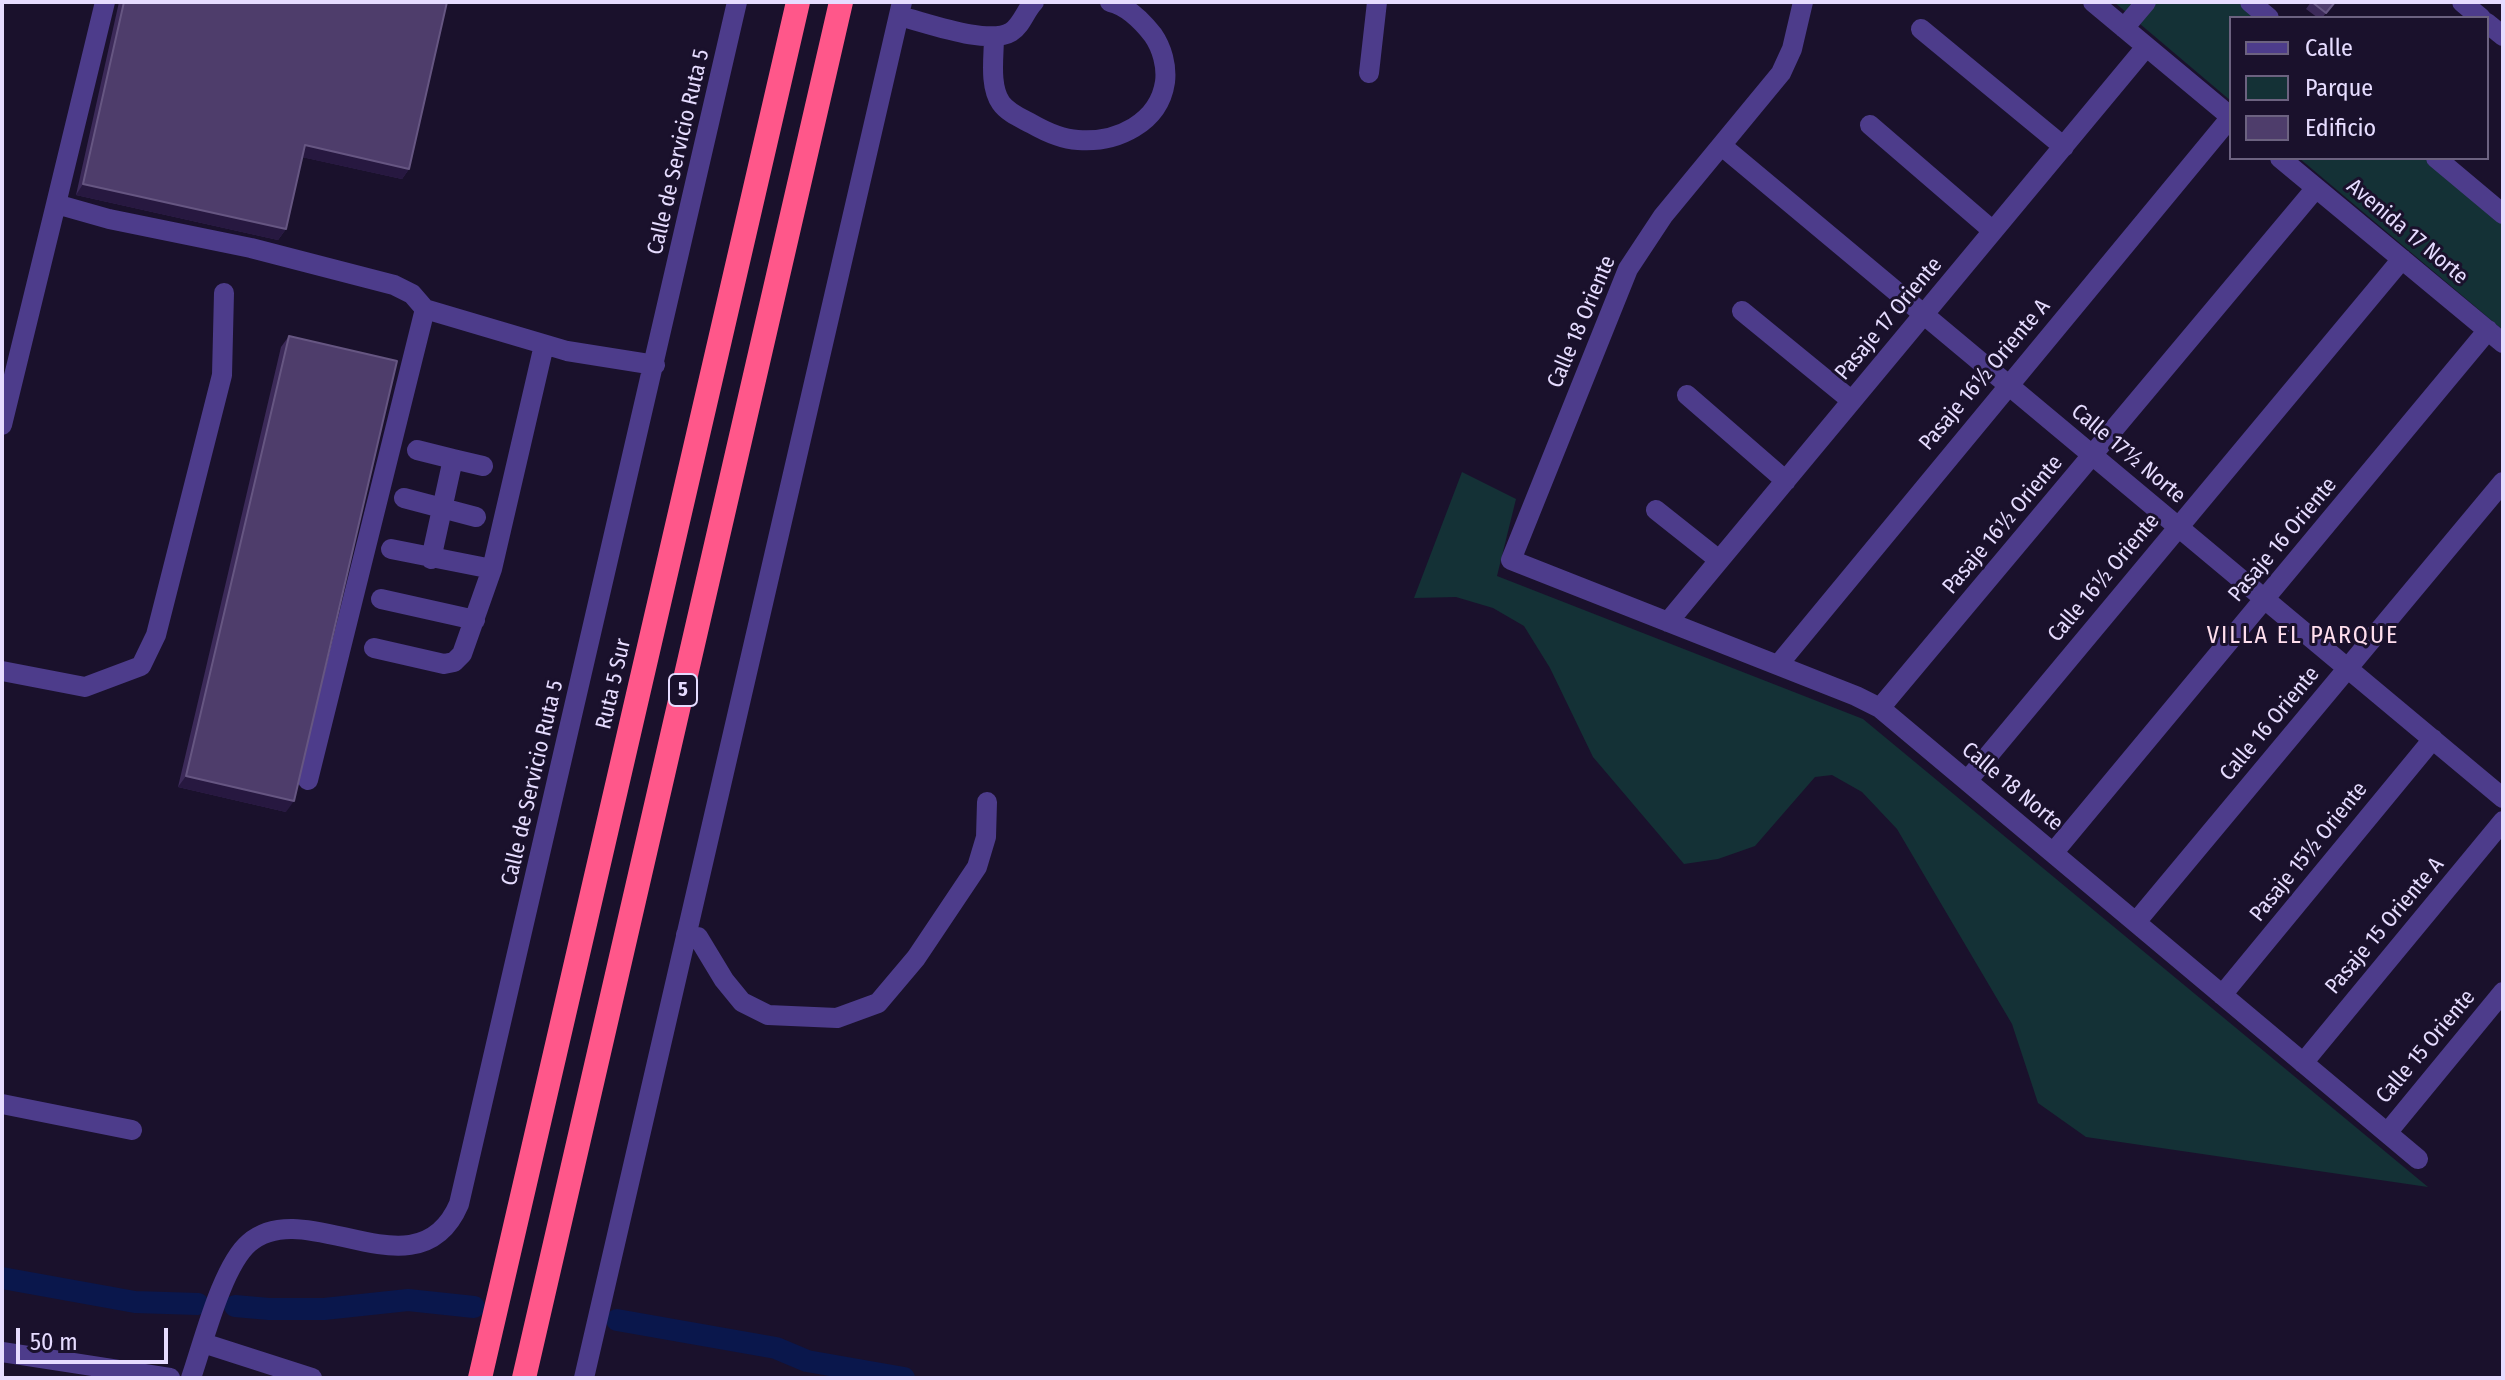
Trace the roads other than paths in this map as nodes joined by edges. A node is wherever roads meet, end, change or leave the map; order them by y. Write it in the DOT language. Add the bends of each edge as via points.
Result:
graph roads {
  1 [pos="105,2"];
  2 [pos="737,2"];
  3 [pos="798,2"];
  4 [pos="841,2"];
  5 [pos="1034,2"];
  6 [pos="1110,2"];
  7 [pos="1377,2"];
  8 [pos="1803,2"];
  9 [pos="2093,2"];
  10 [pos="2146,2"];
  11 [pos="2250,2"];
  12 [pos="2462,2"];
  13 [pos="901,9"];
  14 [pos="2267,16"];
  15 [pos="2482,16"];
  16 [pos="2124,28"];
  17 [pos="1921,29"];
  18 [pos="994,37"];
  19 [pos="2146,47"];
  20 [pos="1369,73"];
  21 [pos="2229,115"];
  22 [pos="2229,119"];
  23 [pos="1870,125"];
  24 [pos="1722,146"];
  25 [pos="2064,147"];
  26 [pos="2282,160"];
  27 [pos="2438,160"];
  28 [pos="2316,188"];
  29 [pos="56,204"];
  30 [pos="2503,214"];
  31 [pos="1993,231"];
  32 [pos="2402,259"];
  33 [pos="224,293"];
  34 [pos="425,309"];
  35 [pos="1742,311"];
  36 [pos="1924,315"];
  37 [pos="2496,336"];
  38 [pos="544,345"];
  39 [pos="655,365"];
  40 [pos="2007,385"];
  41 [pos="1687,395"];
  42 [pos="1852,401"];
  43 [pos="2,425"];
  44 [pos="417,450"];
  45 [pos="2092,456"];
  46 [pos="453,459"];
  47 [pos="483,466"];
  48 [pos="1786,481"];
  49 [pos="2503,482"];
  50 [pos="404,498"];
  51 [pos="442,508"];
  52 [pos="1656,510"];
  53 [pos="476,517"];
  54 [pos="2178,527"];
  55 [pos="391,549"];
  56 [pos="431,559"];
  57 [pos="1511,560"];
  58 [pos="1719,560"];
  59 [pos="492,569"];
  60 [pos="381,599"];
  61 [pos="2264,599"];
  62 [pos="475,620"];
  63 [pos="1668,622"];
  64 [pos="374,648"];
  65 [pos="1778,665"];
  66 [pos="2347,668"];
  67 [pos="2,671"];
  68 [pos="1880,708"];
  69 [pos="2433,739"];
  70 [pos="308,780"];
  71 [pos="1967,781"];
  72 [pos="2503,798"];
  73 [pos="987,802"];
  74 [pos="2503,821"];
  75 [pos="2053,853"];
  76 [pos="2136,922"];
  77 [pos="686,935"];
  78 [pos="2503,992"];
  79 [pos="2222,995"];
  80 [pos="2303,1063"];
  81 [pos="2,1104"];
  82 [pos="132,1130"];
  83 [pos="2387,1133"];
  84 [pos="2418,1159"];
  85 [pos="203,1343"];
  86 [pos="2,1352"];
  87 [pos="170,1378"];
  88 [pos="191,1378"];
  89 [pos="312,1378"];
  90 [pos="480,1378"];
  91 [pos="524,1378"];
  92 [pos="584,1378"];
  1 -- 29 [label="street"];
  2 -- 39 [label="street, Calle de Servicio Ruta 5"];
  3 -- 90 [label="highway, Ruta 5 Sur / 5"];
  4 -- 91 [label="highway, 5"];
  5 -- 18 [label="street" via="1014,30"];
  6 -- 18 [label="street" via="1141,21 1156,40 1166,73 1158,107 1147,119 1111,137 1075,140 1054,135 1010,111 995,88"];
  7 -- 20 [label="street"];
  8 -- 24 [label="street, Calle 18 Oriente" via="1781,73"];
  9 -- 16 [label="street"];
  10 -- 16 [label="street"];
  11 -- 14 [label="street"];
  12 -- 15 [label="street"];
  13 -- 18 [label="street"];
  13 -- 77 [label="street"];
  16 -- 19 [label="street"];
  17 -- 25 [label="street"];
  19 -- 21 [label="street"];
  19 -- 25 [label="street, Pasaje 17 Oriente"];
  22 -- 40 [label="street, Pasaje 16½ Oriente A"];
  23 -- 31 [label="street"];
  24 -- 36 [label="street, Calle 17½ Norte"];
  24 -- 57 [label="street, Calle 18 Oriente" via="1663,216 1628,269"];
  25 -- 31 [label="street, Pasaje 17 Oriente"];
  26 -- 28 [label="street, Avenida 17 Norte"];
  27 -- 30 [label="street"];
  28 -- 32 [label="street, Avenida 17 Norte"];
  28 -- 45 [label="street, Pasaje 16½ Oriente"];
  29 -- 34 [label="street" via="394,285"];
  29 -- 43 [label="street"];
  31 -- 36 [label="street, Pasaje 17 Oriente"];
  32 -- 37 [label="street, Avenida 17 Norte"];
  32 -- 54 [label="street, Calle 16½ Oriente"];
  33 -- 67 [label="street" via="222,375 156,635 141,666 85,687"];
  34 -- 38 [label="street"];
  34 -- 70 [label="street"];
  35 -- 42 [label="street"];
  36 -- 40 [label="street, Calle 17½ Norte"];
  36 -- 42 [label="street, Pasaje 17 Oriente"];
  37 -- 61 [label="street, Pasaje 16 Oriente"];
  38 -- 39 [label="street"];
  38 -- 59 [label="street"];
  39 -- 85 [label="street, Calle de Servicio Ruta 5" via="455,1213 432,1237 407,1245 289,1229 259,1236 242,1250 228,1274"];
  40 -- 45 [label="street, Calle 17½ Norte"];
  40 -- 65 [label="street, Pasaje 16½ Oriente A"];
  41 -- 48 [label="street"];
  42 -- 48 [label="street, Pasaje 17 Oriente"];
  44 -- 46 [label="street"];
  45 -- 54 [label="street, Calle 17½ Norte"];
  45 -- 68 [label="street, Pasaje 16½ Oriente"];
  46 -- 47 [label="street"];
  46 -- 51 [label="street"];
  48 -- 58 [label="street, Pasaje 17 Oriente"];
  49 -- 66 [label="street, Calle 16 Oriente"];
  50 -- 51 [label="street"];
  51 -- 53 [label="street"];
  51 -- 56 [label="street"];
  52 -- 58 [label="street"];
  54 -- 61 [label="street, Calle 17½ Norte"];
  54 -- 71 [label="street, Calle 16½ Oriente"];
  55 -- 56 [label="street"];
  56 -- 59 [label="street"];
  57 -- 63 [label="street, Calle 18 Norte"];
  58 -- 63 [label="street, Pasaje 17 Oriente"];
  59 -- 62 [label="street"];
  60 -- 62 [label="street"];
  61 -- 66 [label="street, Calle 17½ Norte"];
  61 -- 75 [label="street, Pasaje 16 Oriente"];
  62 -- 64 [label="street" via="454,662"];
  63 -- 65 [label="street, Calle 18 Norte"];
  65 -- 68 [label="street, Calle 18 Norte"];
  66 -- 69 [label="street, Calle 17½ Norte"];
  66 -- 76 [label="street, Calle 16 Oriente"];
  68 -- 71 [label="street, Calle 18 Norte"];
  69 -- 72 [label="street, Calle 17½ Norte"];
  69 -- 79 [label="street, Pasaje 15½ Oriente"];
  71 -- 75 [label="street, Calle 18 Norte"];
  73 -- 77 [label="street" via="986,837 977,867 916,958 878,1003 837,1018 768,1015 742,1002 698,937"];
  74 -- 80 [label="street, Pasaje 15 Oriente A"];
  75 -- 76 [label="street, Calle 18 Norte"];
  76 -- 79 [label="street, Calle 18 Norte"];
  77 -- 92 [label="street"];
  78 -- 83 [label="street, Calle 15 Oriente"];
  79 -- 80 [label="street, Calle 18 Norte"];
  80 -- 83 [label="street, Calle 18 Norte"];
  81 -- 82 [label="street"];
  83 -- 84 [label="street, Calle 18 Norte"];
  85 -- 88 [label="street, Calle de Servicio Ruta 5"];
  85 -- 89 [label="street"];
  86 -- 87 [label="street"];
}
